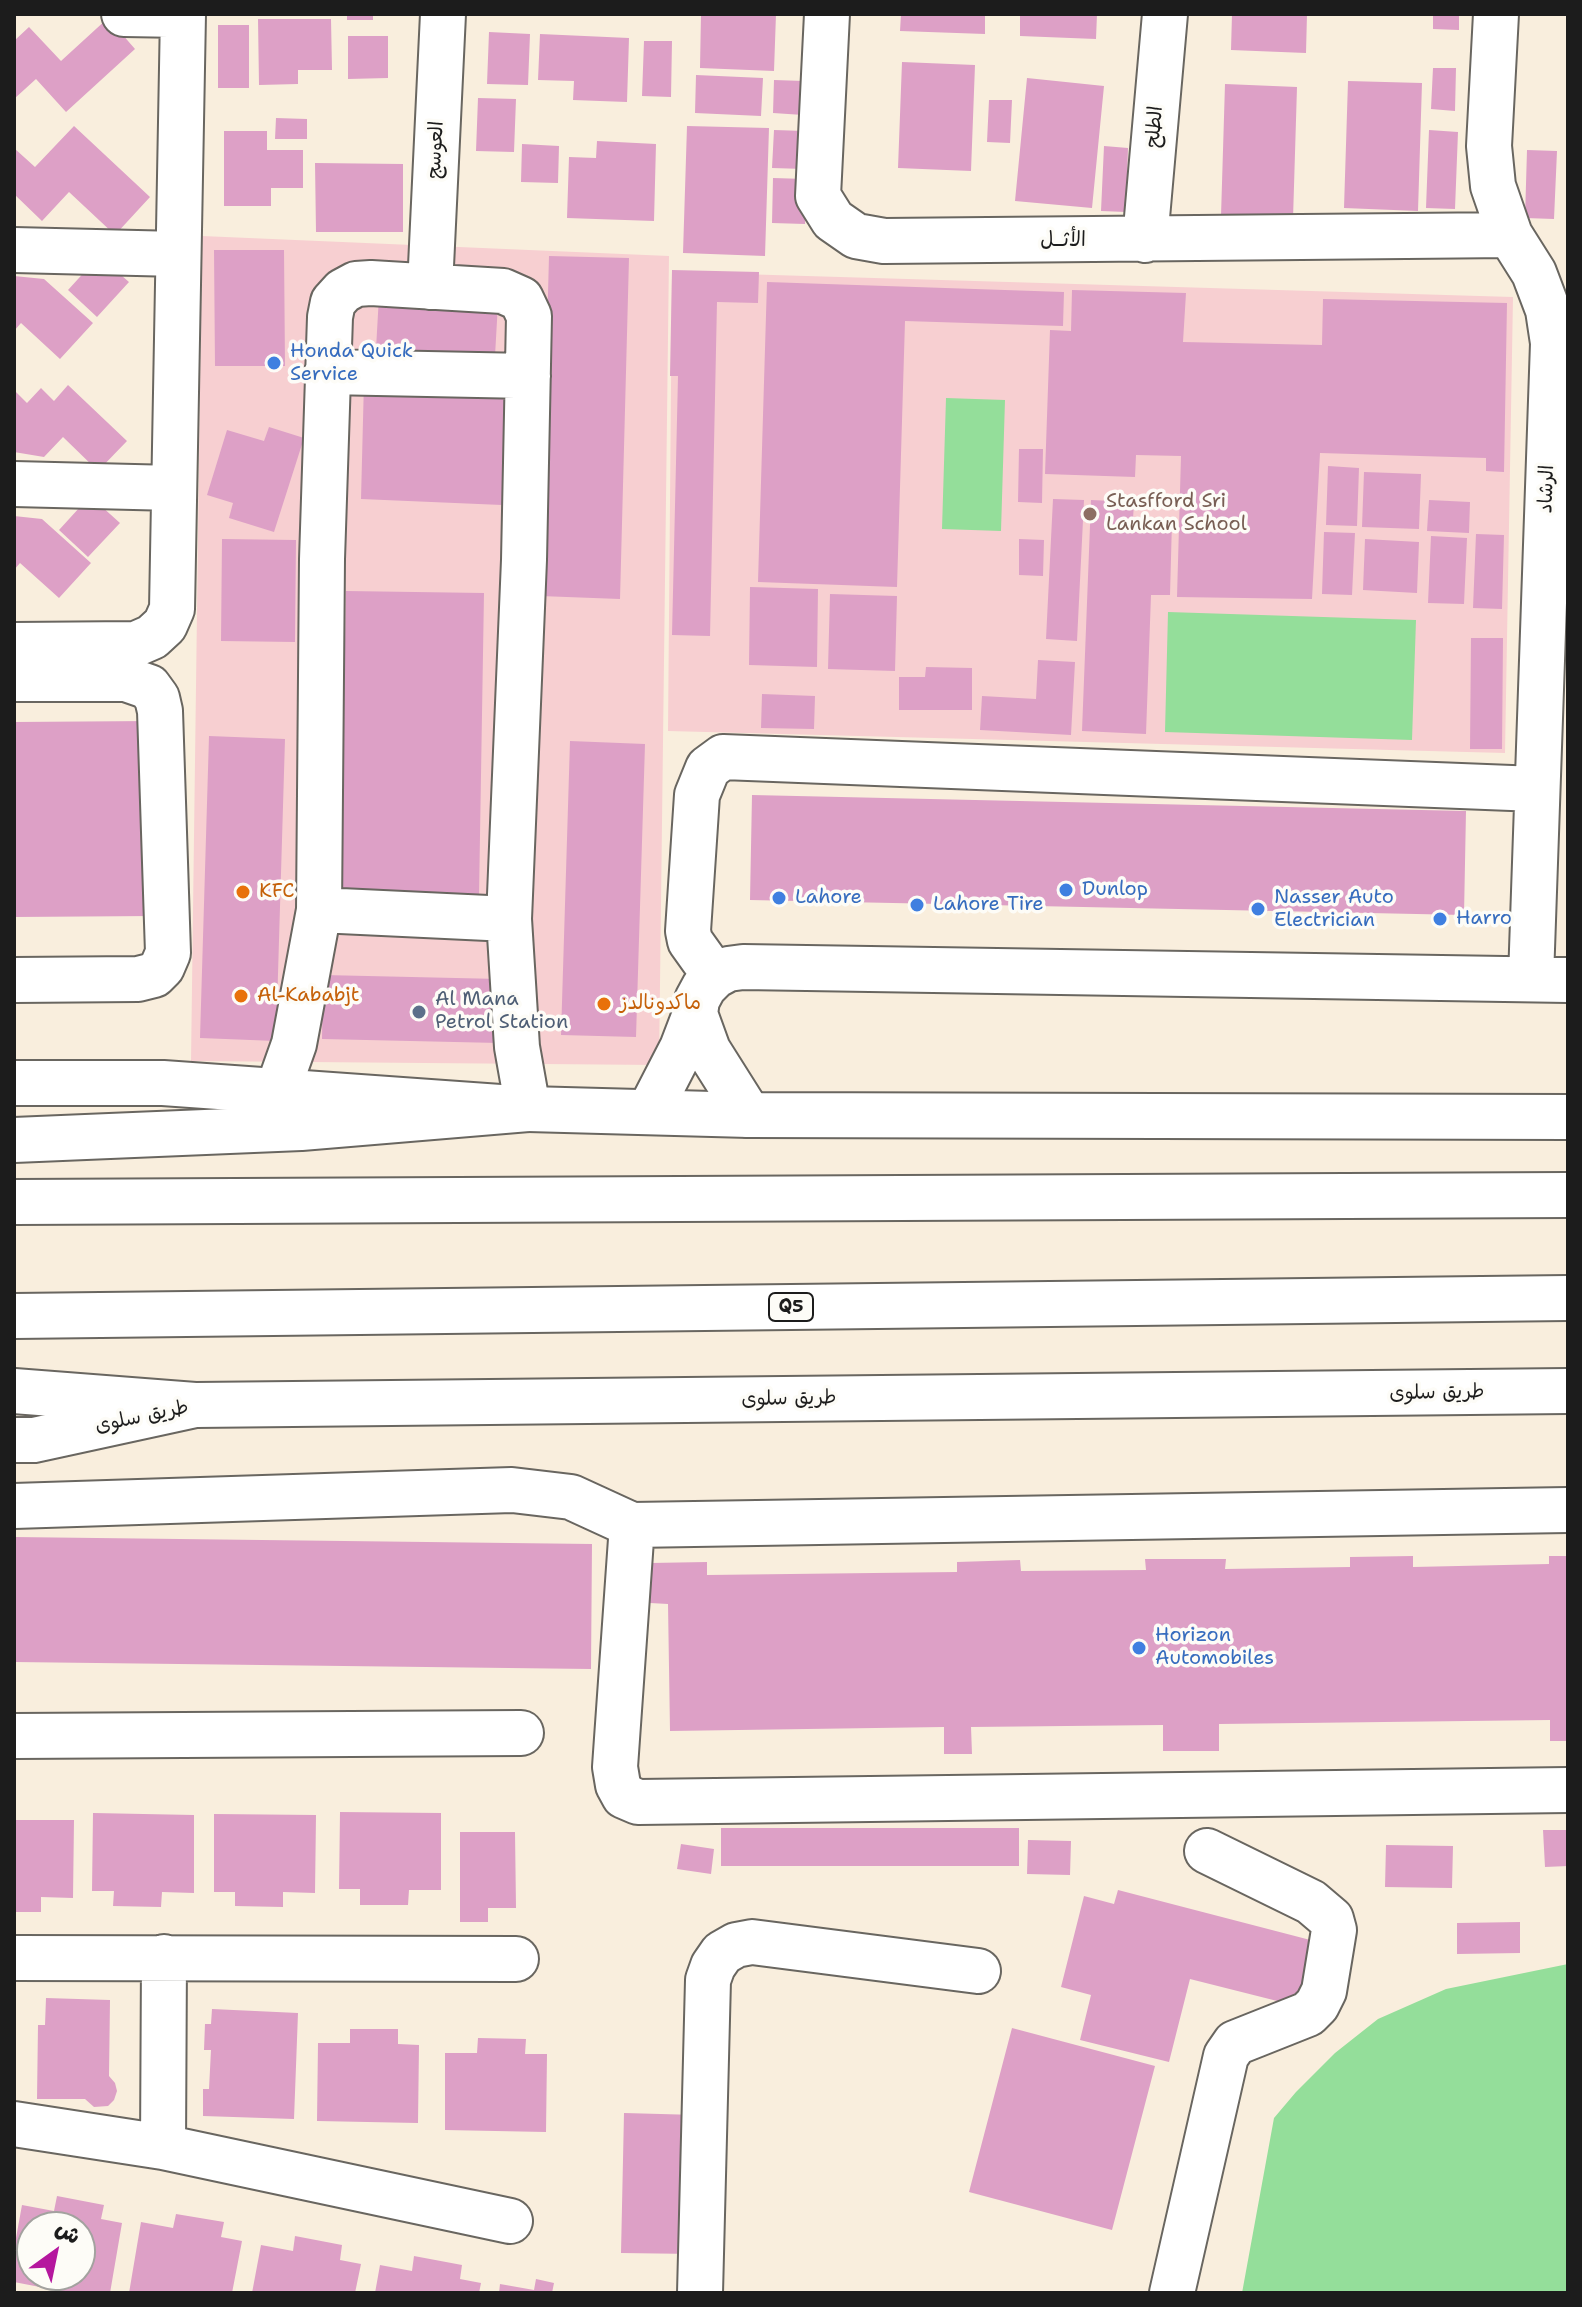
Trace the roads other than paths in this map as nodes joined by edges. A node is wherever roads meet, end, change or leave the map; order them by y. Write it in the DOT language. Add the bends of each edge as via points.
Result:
graph roads {
  1 [pos="124,14"];
  2 [pos="443,14"];
  3 [pos="827,14"];
  4 [pos="1165,14"];
  5 [pos="1496,14"];
  6 [pos="183,15"];
  7 [pos="1510,235"];
  8 [pos="1145,240"];
  9 [pos="14,250"];
  10 [pos="178,254"];
  11 [pos="430,287"];
  12 [pos="327,372"];
  13 [pos="528,376"];
  14 [pos="14,484"];
  15 [pos="174,488"];
  16 [pos="14,645"];
  17 [pos="14,679"];
  18 [pos="1554,721"];
  19 [pos="1537,789"];
  20 [pos="319,910"];
  21 [pos="509,919"];
  22 [pos="1549,979"];
  23 [pos="14,980"];
  24 [pos="705,995"];
  25 [pos="14,1083"];
  26 [pos="277,1092"];
  27 [pos="528,1109"];
  28 [pos="649,1112"];
  29 [pos="749,1115"];
  30 [pos="1568,1117"];
  31 [pos="14,1140"];
  32 [pos="1568,1195"];
  33 [pos="14,1202"];
  34 [pos="1568,1298"];
  35 [pos="14,1316"];
  36 [pos="14,1391"];
  37 [pos="1568,1391"];
  38 [pos="195,1405"];
  39 [pos="14,1440"];
  40 [pos="14,1506"];
  41 [pos="1568,1510"];
  42 [pos="632,1525"];
  43 [pos="521,1733"];
  44 [pos="14,1736"];
  45 [pos="1568,1790"];
  46 [pos="1207,1851"];
  47 [pos="164,1957"];
  48 [pos="14,1958"];
  49 [pos="516,1959"];
  50 [pos="978,1971"];
  51 [pos="14,2124"];
  52 [pos="163,2147"];
  53 [pos="510,2221"];
  54 [pos="700,2293"];
  55 [pos="1172,2293"];
  1 -- 6 [label="main road"];
  2 -- 11 [label="main road, العوسج"];
  3 -- 8 [label="main road, الأثــل" via="818,196 833,220 856,236 884,241"];
  4 -- 8 [label="main road, الطلح"];
  5 -- 7 [label="main road, الرشاد" via="1489,146 1493,186"];
  6 -- 10 [label="main road"];
  7 -- 8 [label="main road, الأثــل"];
  7 -- 18 [label="main road, الرشاد" via="1534,273 1553,343"];
  9 -- 10 [label="main road"];
  10 -- 15 [label="main road"];
  11 -- 12 [label="main road" via="371,283 343,291 333,302 330,317"];
  11 -- 13 [label="main road" via="503,291 521,299 529,316"];
  12 -- 13 [label="main road"];
  12 -- 20 [label="main road"];
  13 -- 21 [label="main road"];
  14 -- 15 [label="main road"];
  15 -- 16 [label="main road" via="172,609 165,625 136,644"];
  17 -- 23 [label="main road" via="126,679 149,687 157,698 168,953 154,975 138,979"];
  18 -- 19 [label="main road, الرشاد"];
  19 -- 22 [label="main road, الرشاد"];
  19 -- 24 [label="main road" via="723,757 708,768 697,795 688,931"];
  20 -- 21 [label="main road"];
  20 -- 26 [label="main road" via="294,1044"];
  21 -- 27 [label="main road" via="518,1056"];
  22 -- 24 [label="main road" via="743,967 728,969"];
  24 -- 28 [label="main road"];
  24 -- 29 [label="main road" via="708,1050"];
  25 -- 26 [label="main road" via="163,1083"];
  26 -- 27 [label="main road"];
  27 -- 28 [label="main road"];
  27 -- 31 [label="main road" via="301,1128"];
  28 -- 29 [label="main road"];
  29 -- 30 [label="main road"];
  32 -- 33 [label="main road"];
  34 -- 35 [label="main road, Q5"];
  36 -- 38 [label="main road"];
  37 -- 38 [label="main road, طريق سلوى"];
  38 -- 39 [label="main road, طريق سلوى"];
  40 -- 42 [label="main road" via="512,1490 571,1497"];
  41 -- 42 [label="main road"];
  42 -- 45 [label="main road" via="615,1767 624,1796 638,1802"];
  43 -- 44 [label="main road"];
  46 -- 55 [label="main road" via="1311,1902 1331,1919 1334,1930 1317,2005 1308,2014 1235,2043 1226,2056"];
  47 -- 48 [label="main road"];
  47 -- 49 [label="main road"];
  47 -- 52 [label="main road"];
  50 -- 54 [label="main road" via="752,1942 722,1953 708,1980"];
  51 -- 52 [label="main road"];
  52 -- 53 [label="main road"];
}
